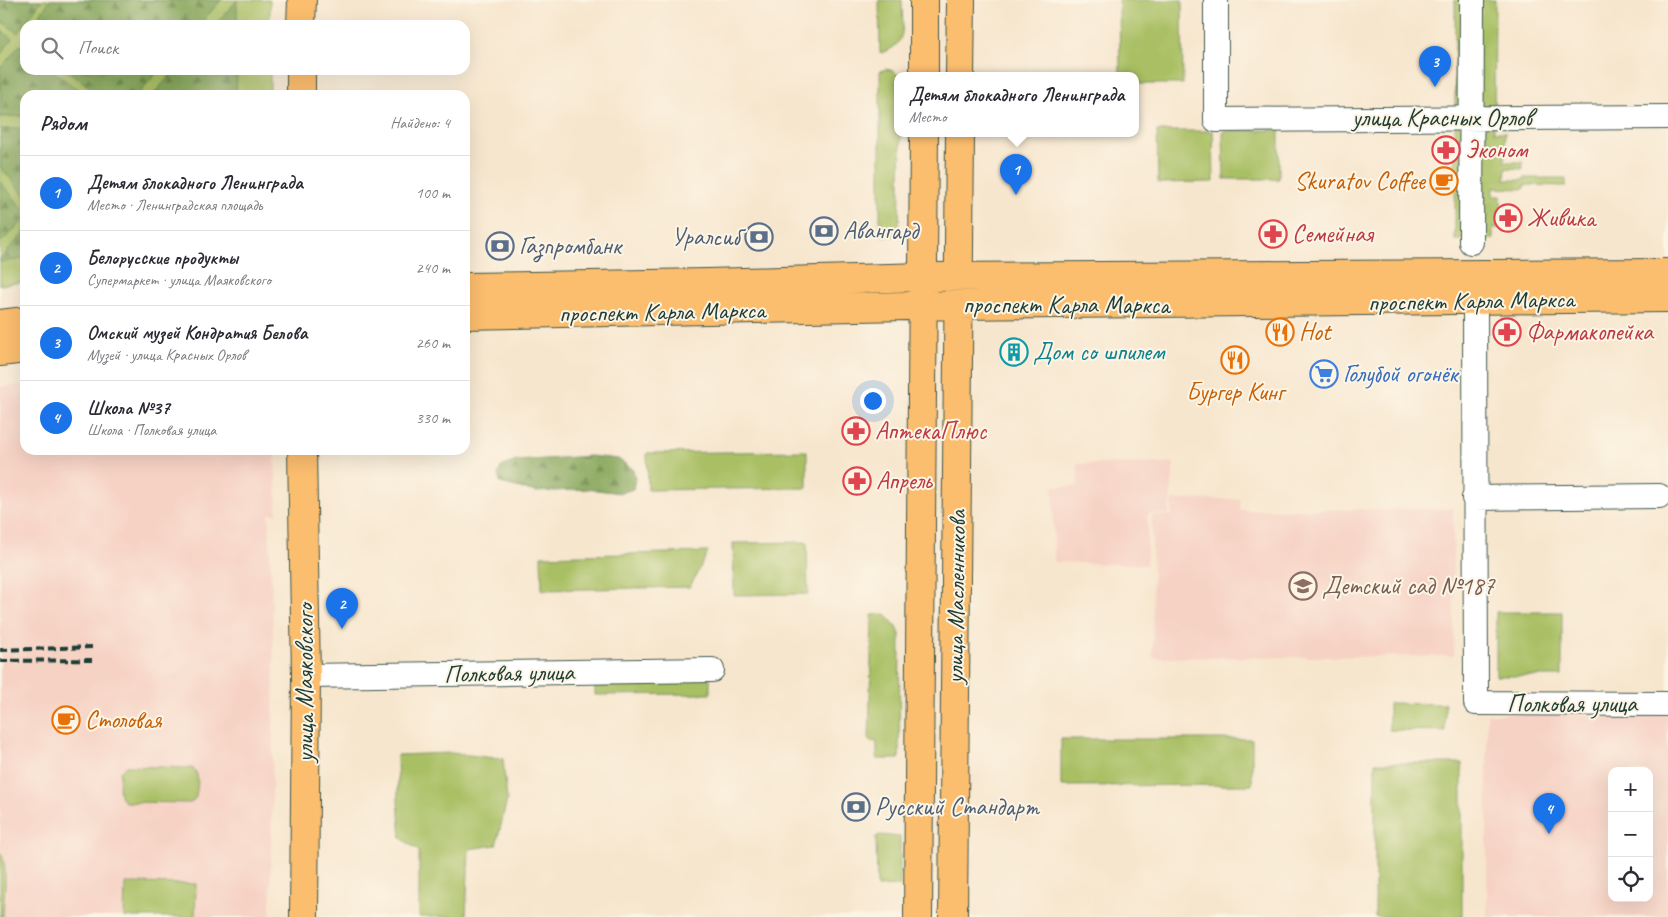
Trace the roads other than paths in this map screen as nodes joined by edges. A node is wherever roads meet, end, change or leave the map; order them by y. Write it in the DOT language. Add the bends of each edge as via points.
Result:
graph roads {
  1 [pos="302,0"];
  2 [pos="924,0"];
  3 [pos="961,0"];
  4 [pos="1216,0"];
  5 [pos="1472,0"];
  6 [pos="302,20"];
  7 [pos="924,72"];
  8 [pos="960,72"];
  9 [pos="301,75"];
  10 [pos="301,90"];
  11 [pos="1471,117"];
  12 [pos="1668,117"];
  13 [pos="924,137"];
  14 [pos="960,137"];
  15 [pos="1471,242"];
  16 [pos="1668,273"];
  17 [pos="924,277"];
  18 [pos="959,277"];
  19 [pos="470,287"];
  20 [pos="1668,298"];
  21 [pos="1475,301"];
  22 [pos="959,305"];
  23 [pos="924,306"];
  24 [pos="470,315"];
  25 [pos="20,322"];
  26 [pos="0,324"];
  27 [pos="20,350"];
  28 [pos="0,352"];
  29 [pos="302,455"];
  30 [pos="1659,496"];
  31 [pos="1474,498"];
  32 [pos="712,670"];
  33 [pos="306,676"];
  34 [pos="1668,704"];
  35 [pos="304,917"];
  36 [pos="918,917"];
  37 [pos="953,917"];
  1 -- 6 [label="main road"];
  2 -- 7 [label="main road"];
  3 -- 8 [label="main road"];
  4 -- 11 [label="street, улица Красных Орлов" via="1216,120"];
  5 -- 11 [label="street"];
  9 -- 10 [label="main road"];
  11 -- 12 [label="street, улица Красных Орлов"];
  11 -- 15 [label="street"];
  13 -- 17 [label="main road, улица Масленникова"];
  14 -- 18 [label="main road, улица Масленникова"];
  16 -- 18 [label="main road, проспект Карла Маркса"];
  17 -- 18 [label="main road, проспект Карла Маркса"];
  17 -- 19 [label="main road, проспект Карла Маркса"];
  17 -- 23 [label="main road, улица Масленникова"];
  18 -- 22 [label="main road, улица Масленникова"];
  20 -- 21 [label="main road, проспект Карла Маркса"];
  21 -- 22 [label="main road, проспект Карла Маркса"];
  21 -- 31 [label="street"];
  22 -- 23 [label="main road, проспект Карла Маркса"];
  22 -- 37 [label="main road, улица Масленникова"];
  23 -- 24 [label="main road, проспект Карла Маркса"];
  23 -- 36 [label="main road, улица Масленникова"];
  25 -- 26 [label="main road"];
  27 -- 28 [label="main road"];
  29 -- 33 [label="main road, улица Маяковского"];
  30 -- 31 [label="street"];
  31 -- 34 [label="street, Полковая улица" via="1476,703"];
  32 -- 33 [label="street, Полковая улица"];
  33 -- 35 [label="main road, улица Маяковского"];
}
